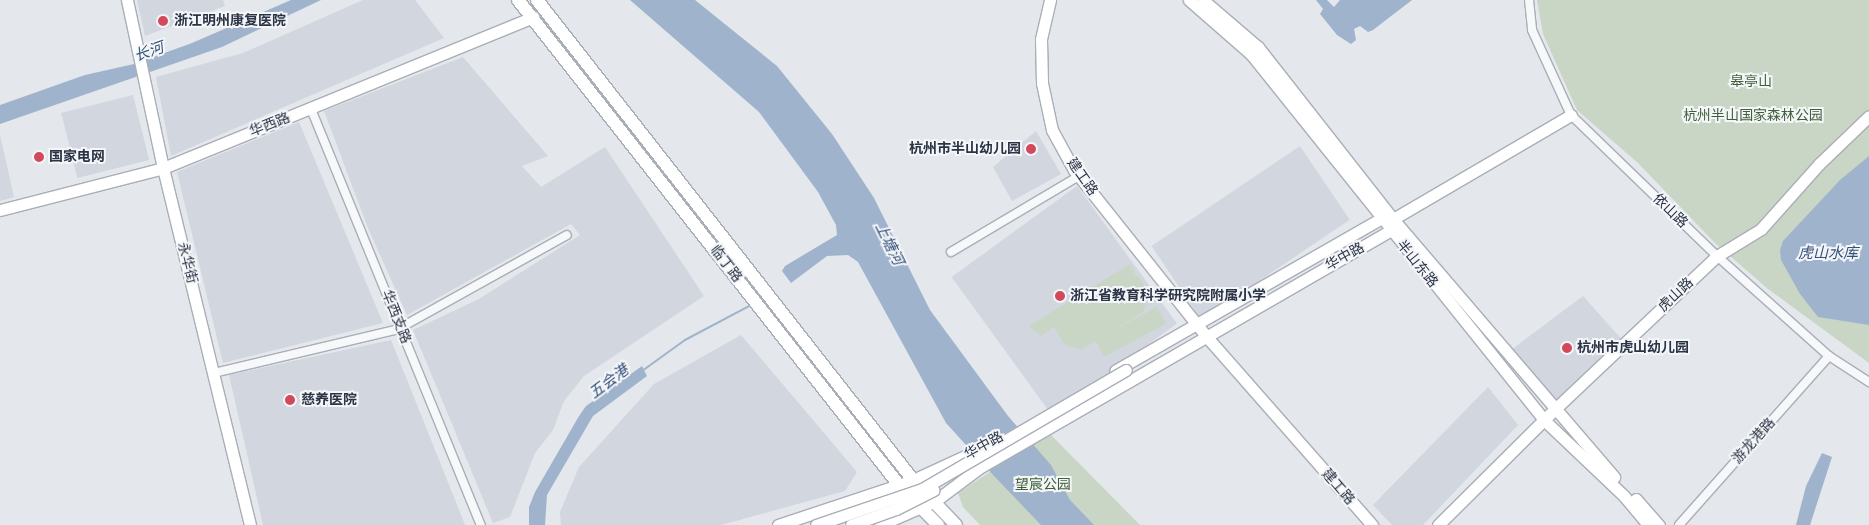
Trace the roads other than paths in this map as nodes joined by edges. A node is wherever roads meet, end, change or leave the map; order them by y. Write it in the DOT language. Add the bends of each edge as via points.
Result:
graph roads {
  1 [pos="127,0"];
  2 [pos="518,0"];
  3 [pos="537,0"];
  4 [pos="1050,0"];
  5 [pos="1190,0"];
  6 [pos="1203,0"];
  7 [pos="1529,0"];
  8 [pos="533,17"];
  9 [pos="311,108"];
  10 [pos="1571,115"];
  11 [pos="1869,116"];
  12 [pos="164,168"];
  13 [pos="1079,176"];
  14 [pos="0,210"];
  15 [pos="1380,218"];
  16 [pos="1393,219"];
  17 [pos="1390,231"];
  18 [pos="566,235"];
  19 [pos="951,252"];
  20 [pos="1717,256"];
  21 [pos="1197,325"];
  22 [pos="400,328"];
  23 [pos="1177,336"];
  24 [pos="1206,336"];
  25 [pos="1183,349"];
  26 [pos="1829,356"];
  27 [pos="1127,372"];
  28 [pos="214,374"];
  29 [pos="1869,382"];
  30 [pos="1554,409"];
  31 [pos="1544,420"];
  32 [pos="913,480"];
  33 [pos="899,485"];
  34 [pos="935,501"];
  35 [pos="922,508"];
  36 [pos="250,525"];
  37 [pos="480,525"];
  38 [pos="778,525"];
  39 [pos="816,525"];
  40 [pos="850,525"];
  41 [pos="880,525"];
  42 [pos="938,525"];
  43 [pos="956,525"];
  44 [pos="1372,525"];
  45 [pos="1438,525"];
  46 [pos="1648,525"];
  47 [pos="1659,525"];
  48 [pos="1679,525"];
  1 -- 12 [label="main road, 永华街"];
  2 -- 8 [label="main road, 临丁路"];
  3 -- 32 [label="main road, 临丁路"];
  4 -- 13 [label="main road, 建工路" via="1041,39 1042,82 1052,130"];
  5 -- 15 [label="main road, 半山东路" via="1250,54"];
  6 -- 16 [label="main road, 半山东路" via="1258,47"];
  7 -- 10 [label="street, 依山路" via="1532,30"];
  8 -- 9 [label="main road, 华西路"];
  8 -- 33 [label="main road, 临丁路"];
  9 -- 12 [label="main road, 华西路"];
  9 -- 22 [label="street, 华西支路"];
  10 -- 16 [label="main road"];
  10 -- 20 [label="street, 依山路"];
  11 -- 20 [label="main road, 虎山路" via="1819,164 1761,229"];
  12 -- 14 [label="main road, 华西路"];
  12 -- 28 [label="main road, 永华街"];
  13 -- 19 [label="street"];
  13 -- 21 [label="main road, 建工路"];
  15 -- 16 [label="main road"];
  15 -- 17 [label="main road, 半山东路"];
  15 -- 21 [label="main road, 华中路"];
  16 -- 17 [label="main road"];
  16 -- 30 [label="main road, 半山东路"];
  17 -- 24 [label="main road, 华中路"];
  17 -- 31 [label="main road, 半山东路"];
  18 -- 22 [label="street"];
  20 -- 26 [label="street, 依山路"];
  20 -- 30 [label="main road, 虎山路"];
  21 -- 23 [label="main road, 华中路"];
  21 -- 24 [label="main road, 建工路"];
  22 -- 28 [label="street"];
  22 -- 37 [label="street, 华西支路"];
  23 -- 27 [label="main road, 华中路"];
  23 -- 32 [label="main road, 华中路" via="968,456"];
  24 -- 25 [label="main road, 华中路"];
  24 -- 44 [label="main road, 建工路"];
  25 -- 27 [label="main road, 华中路"];
  25 -- 34 [label="main road, 华中路" via="979,468"];
  26 -- 29 [label="street, 依山路"];
  26 -- 48 [label="street, 游龙港路"];
  27 -- 39 [label="main road, 华中路, bridge" via="922,489"];
  27 -- 40 [label="main road, 华中路, bridge" via="927,495"];
  28 -- 36 [label="main road, 永华街"];
  30 -- 31 [label="main road, 虎山路"];
  30 -- 47 [label="main road, 半山东路"];
  31 -- 45 [label="main road, 虎山路"];
  31 -- 46 [label="main road, 半山东路" via="1624,496"];
  32 -- 33 [label="main road, 华中路"];
  32 -- 34 [label="main road, 临丁路"];
  33 -- 35 [label="main road, 临丁路"];
  33 -- 38 [label="main road, 华中路"];
  34 -- 35 [label="main road, 华中路"];
  34 -- 43 [label="main road, 临丁路"];
  35 -- 41 [label="main road, 华中路"];
  35 -- 42 [label="main road, 临丁路"];
}
